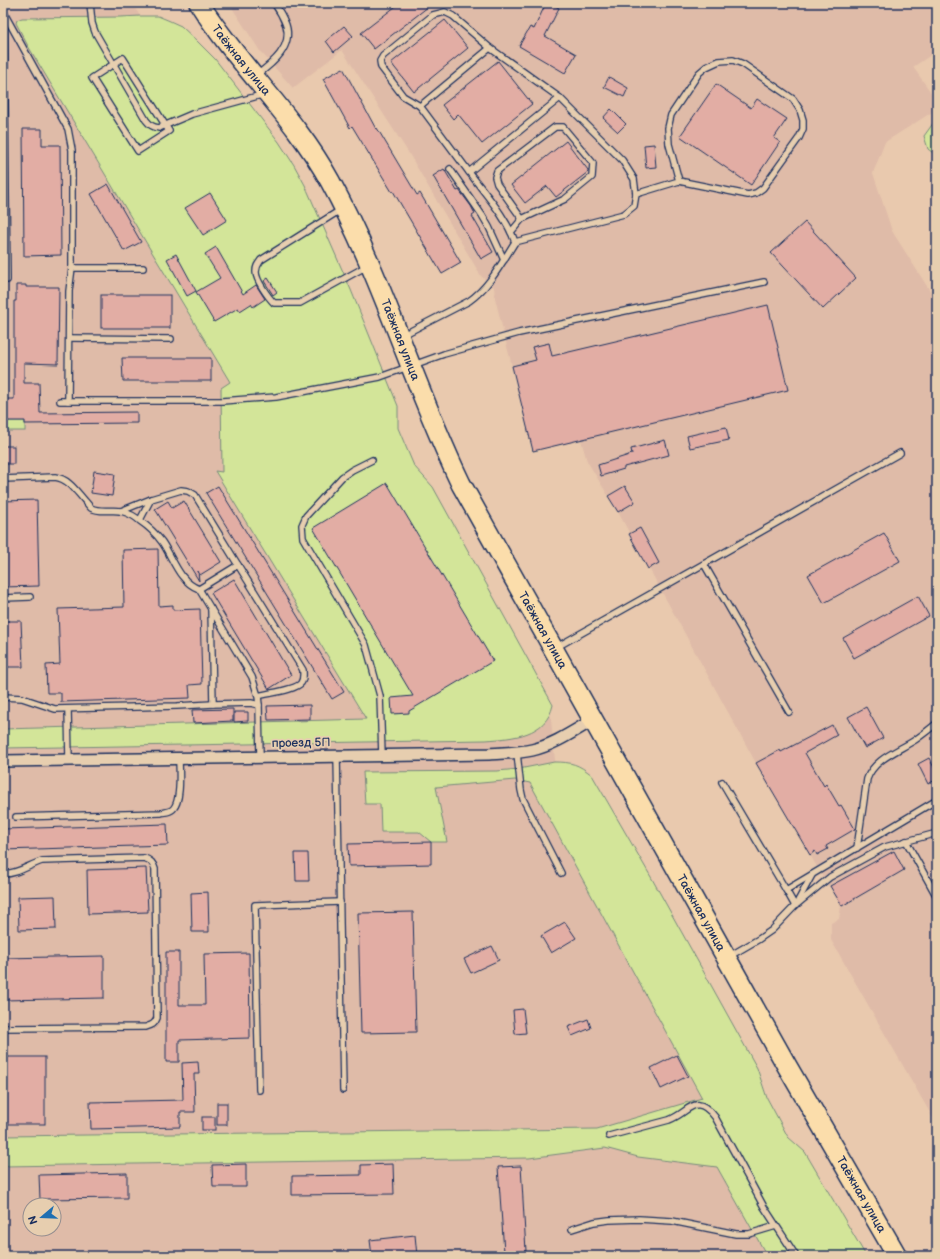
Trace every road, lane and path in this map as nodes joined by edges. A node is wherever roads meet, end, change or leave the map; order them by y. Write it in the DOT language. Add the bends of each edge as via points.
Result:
graph roads {
  1 [pos="4,3"];
  2 [pos="90,3"];
  3 [pos="199,3"];
  4 [pos="274,3"];
  5 [pos="4,13"];
  6 [pos="490,48"];
  7 [pos="113,64"];
  8 [pos="254,78"];
  9 [pos="267,94"];
  10 [pos="560,98"];
  11 [pos="420,106"];
  12 [pos="165,125"];
  13 [pos="450,168"];
  14 [pos="469,172"];
  15 [pos="679,181"];
  16 [pos="636,194"];
  17 [pos="344,208"];
  18 [pos="522,219"];
  19 [pos="511,232"];
  20 [pos="514,242"];
  21 [pos="504,260"];
  22 [pos="370,264"];
  23 [pos="72,268"];
  24 [pos="143,268"];
  25 [pos="7,280"];
  26 [pos="764,282"];
  27 [pos="399,337"];
  28 [pos="69,338"];
  29 [pos="171,339"];
  30 [pos="411,365"];
  31 [pos="60,401"];
  32 [pos="68,401"];
  33 [pos="900,453"];
  34 [pos="372,460"];
  35 [pos="3,479"];
  36 [pos="151,499"];
  37 [pos="120,511"];
  38 [pos="140,520"];
  39 [pos="704,564"];
  40 [pos="238,566"];
  41 [pos="199,589"];
  42 [pos="30,597"];
  43 [pos="3,598"];
  44 [pos="211,608"];
  45 [pos="554,649"];
  46 [pos="258,696"];
  47 [pos="3,697"];
  48 [pos="213,704"];
  49 [pos="259,705"];
  50 [pos="68,709"];
  51 [pos="789,712"];
  52 [pos="593,720"];
  53 [pos="937,723"];
  54 [pos="516,752"];
  55 [pos="382,755"];
  56 [pos="337,756"];
  57 [pos="260,757"];
  58 [pos="179,759"];
  59 [pos="68,760"];
  60 [pos="3,761"];
  61 [pos="722,782"];
  62 [pos="937,800"];
  63 [pos="16,816"];
  64 [pos="937,833"];
  65 [pos="906,841"];
  66 [pos="857,848"];
  67 [pos="561,873"];
  68 [pos="3,874"];
  69 [pos="813,874"];
  70 [pos="786,890"];
  71 [pos="937,897"];
  72 [pos="340,902"];
  73 [pos="795,906"];
  74 [pos="726,958"];
  75 [pos="3,1028"];
  76 [pos="259,1090"];
  77 [pos="343,1090"];
  78 [pos="609,1136"];
  79 [pos="776,1226"];
  80 [pos="572,1229"];
  81 [pos="796,1256"];
  82 [pos="897,1256"];
  1 -- 5 [label="lane"];
  2 -- 7 [label="lane" via="95,32"];
  3 -- 8 [label="highway, Таёжная улица"];
  4 -- 8 [label="lane" via="286,26 286,45 280,56"];
  5 -- 23 [label="lane" via="71,138"];
  5 -- 25 [label="lane"];
  6 -- 10 [label="lane"];
  6 -- 11 [label="lane"];
  6 -- 11 [label="lane" via="445,12 433,16 383,56 380,61 381,67 403,96"];
  7 -- 12 [label="lane" via="150,125 159,128"];
  7 -- 12 [label="lane" via="123,58"];
  7 -- 12 [label="lane" via="92,78 138,151 169,131"];
  8 -- 9 [label="highway, Таёжная улица"];
  9 -- 12 [label="lane" via="192,114"];
  9 -- 17 [label="highway, Таёжная улица" via="316,158"];
  10 -- 14 [label="lane"];
  10 -- 16 [label="lane" via="622,160 634,179"];
  11 -- 14 [label="lane"];
  13 -- 21 [label="lane" via="489,226"];
  14 -- 19 [label="lane"];
  15 -- 15 [label="lane" via="669,144 668,128 671,115 699,73 706,67 720,61 732,60 743,64 793,99 800,110 803,129 763,188 756,193 748,194"];
  15 -- 16 [label="lane"];
  16 -- 20 [label="lane" via="634,206 624,214"];
  17 -- 22 [label="highway, Таёжная улица"];
  17 -- 22 [label="lane" via="261,260 257,265 258,279 274,303 300,303"];
  18 -- 18 [label="lane" via="565,199 592,177 593,163 564,127 555,127 498,171 495,177 497,184"];
  18 -- 19 [label="lane"];
  19 -- 20 [label="lane"];
  20 -- 21 [label="lane"];
  21 -- 27 [label="lane" via="490,282 477,295"];
  22 -- 27 [label="highway, Таёжная улица"];
  23 -- 24 [label="lane"];
  23 -- 28 [label="lane" via="69,291"];
  26 -- 30 [label="lane" via="519,333"];
  27 -- 30 [label="highway, Таёжная улица"];
  28 -- 29 [label="lane"];
  28 -- 32 [label="lane"];
  30 -- 32 [label="lane" via="374,378 276,397 222,401"];
  30 -- 45 [label="highway, Таёжная улица" via="437,431 462,484"];
  31 -- 32 [label="lane"];
  33 -- 39 [label="lane"];
  34 -- 55 [label="lane" via="342,477 306,516 302,525 304,538 366,645 380,696"];
  35 -- 37 [label="lane" via="63,478 90,507 97,510"];
  36 -- 37 [label="lane"];
  36 -- 38 [label="lane"];
  36 -- 40 [label="lane" via="181,490 195,496"];
  37 -- 38 [label="lane"];
  38 -- 41 [label="lane" via="161,540 188,583"];
  39 -- 45 [label="lane"];
  39 -- 51 [label="lane"];
  40 -- 41 [label="lane"];
  40 -- 46 [label="lane" via="303,670 304,677 294,688"];
  41 -- 44 [label="lane"];
  42 -- 43 [label="lane"];
  44 -- 46 [label="lane" via="252,677"];
  44 -- 48 [label="lane"];
  45 -- 52 [label="highway, Таёжная улица"];
  46 -- 49 [label="lane"];
  47 -- 50 [label="lane" via="22,698 50,708"];
  48 -- 49 [label="lane"];
  48 -- 50 [label="lane"];
  49 -- 57 [label="lane"];
  50 -- 59 [label="lane"];
  52 -- 54 [label="street, проезд 5П" via="550,744"];
  52 -- 74 [label="highway, Таёжная улица"];
  53 -- 66 [label="lane" via="880,762 870,772"];
  54 -- 55 [label="street, проезд 5П"];
  54 -- 67 [label="lane" via="523,799"];
  55 -- 56 [label="street, проезд 5П"];
  56 -- 57 [label="street, проезд 5П"];
  56 -- 72 [label="lane"];
  57 -- 58 [label="street, проезд 5П"];
  58 -- 59 [label="street, проезд 5П"];
  58 -- 63 [label="lane" via="177,803 168,812"];
  59 -- 60 [label="street, проезд 5П"];
  61 -- 70 [label="lane"];
  62 -- 66 [label="lane"];
  64 -- 65 [label="lane"];
  65 -- 71 [label="lane"];
  65 -- 73 [label="lane" via="884,847 830,877"];
  66 -- 69 [label="lane"];
  68 -- 75 [label="lane" via="17,872 42,861 144,858 150,860 155,869 157,1018 156,1022 146,1027"];
  69 -- 70 [label="lane"];
  69 -- 73 [label="lane"];
  70 -- 73 [label="lane"];
  72 -- 76 [label="lane" via="255,905"];
  72 -- 77 [label="lane"];
  73 -- 74 [label="lane" via="772,930"];
  74 -- 82 [label="highway, Таёжная улица"];
  78 -- 79 [label="lane" via="669,1120 696,1105 708,1108"];
  79 -- 80 [label="lane" via="749,1234 736,1234 672,1221 639,1219 594,1222"];
  79 -- 81 [label="lane"];
}
